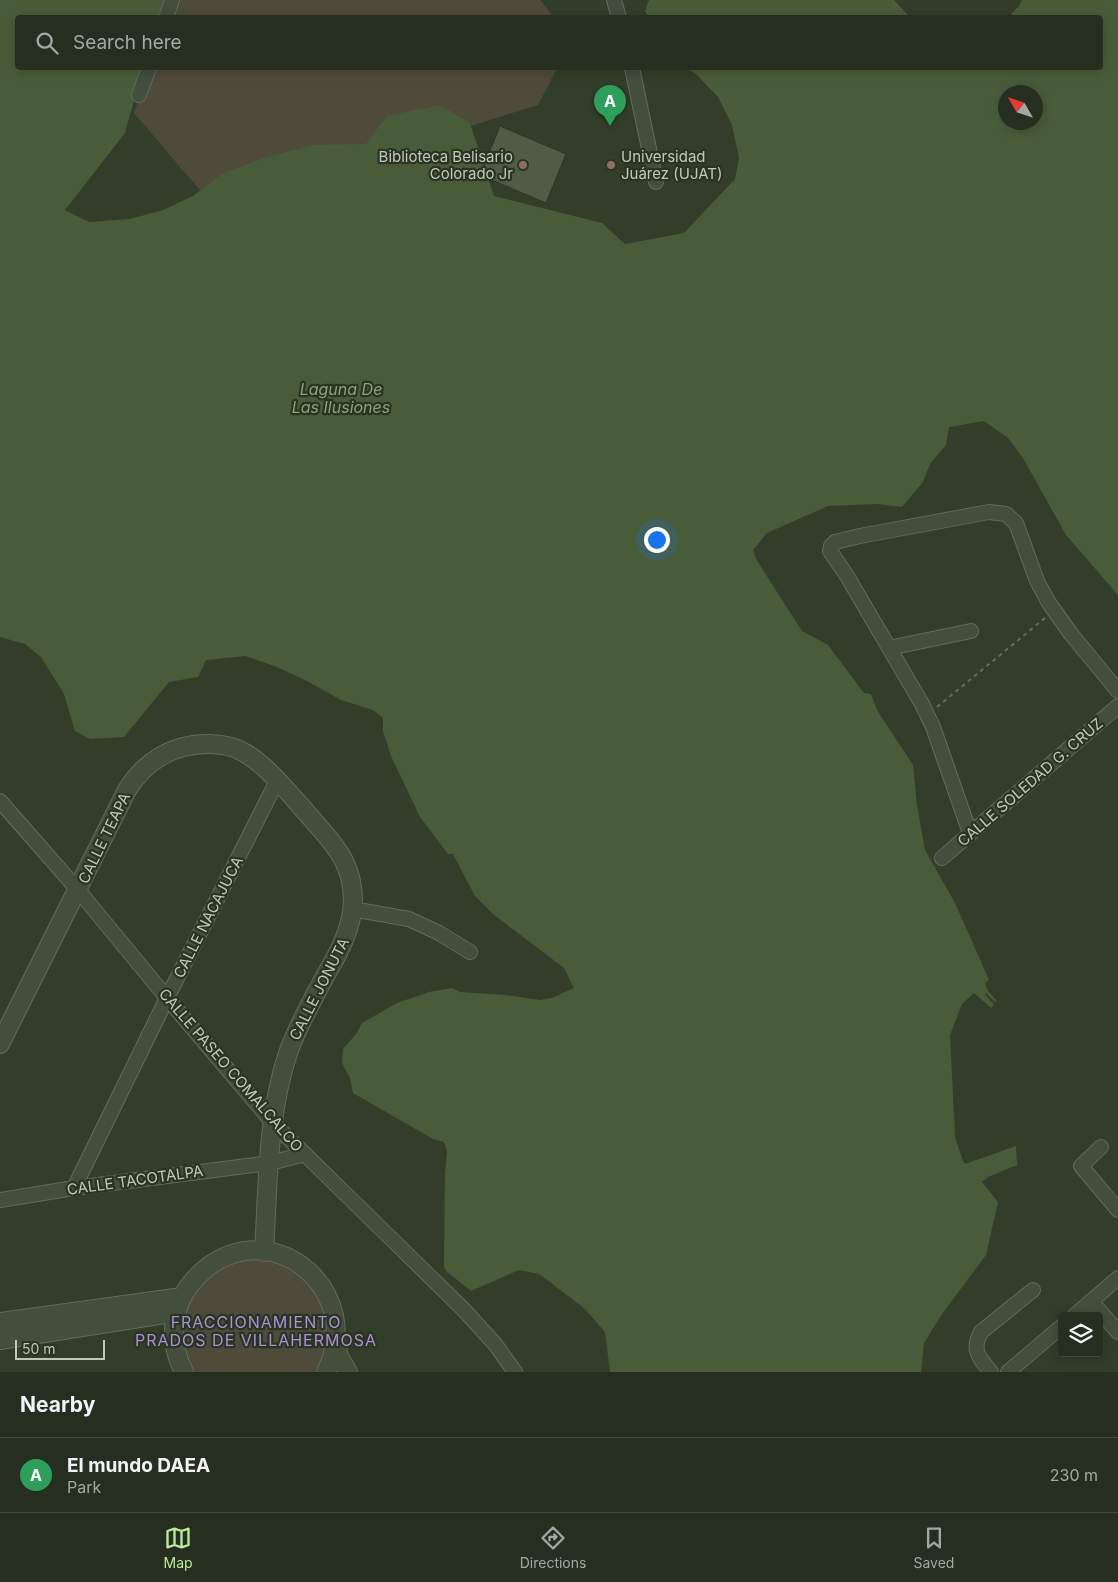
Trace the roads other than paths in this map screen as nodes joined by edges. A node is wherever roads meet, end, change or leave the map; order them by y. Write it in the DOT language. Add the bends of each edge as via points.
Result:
graph roads {
  1 [pos="172,0"];
  2 [pos="614,0"];
  3 [pos="167,15"];
  4 [pos="618,15"];
  5 [pos="147,70"];
  6 [pos="632,70"];
  7 [pos="139,95"];
  8 [pos="656,182"];
  9 [pos="971,631"];
  10 [pos="889,648"];
  11 [pos="1118,692"];
  12 [pos="1118,706"];
  13 [pos="277,781"];
  14 [pos="0,802"];
  15 [pos="970,833"];
  16 [pos="942,858"];
  17 [pos="78,890"];
  18 [pos="352,909"];
  19 [pos="470,952"];
  20 [pos="167,998"];
  21 [pos="0,1044"];
  22 [pos="273,1123"];
  23 [pos="1101,1147"];
  24 [pos="305,1154"];
  25 [pos="270,1163"];
  26 [pos="74,1188"];
  27 [pos="0,1200"];
  28 [pos="1118,1210"];
  29 [pos="264,1252"];
  30 [pos="1118,1278"];
  31 [pos="1033,1290"];
  32 [pos="1092,1301"];
  33 [pos="179,1304"];
  34 [pos="1079,1312"];
  35 [pos="0,1322"];
  36 [pos="1058,1329"];
  37 [pos="1118,1332"];
  38 [pos="0,1340"];
  39 [pos="336,1343"];
  40 [pos="184,1372"];
  41 [pos="326,1372"];
  42 [pos="348,1372"];
  43 [pos="516,1372"];
  44 [pos="991,1372"];
  45 [pos="1008,1372"];
  1 -- 3 [label="street"];
  2 -- 4 [label="street"];
  5 -- 7 [label="street"];
  6 -- 8 [label="street"];
  9 -- 10 [label="street"];
  10 -- 11 [label="street" via="830,551 831,546 860,536 989,512 1006,514 1016,523 1037,581 1054,610"];
  10 -- 15 [label="street" via="928,715"];
  12 -- 15 [label="street, CALLE SOLEDAD G. CRUZ"];
  13 -- 17 [label="street, CALLE TEAPA" via="244,752 230,747 198,745 168,752 147,766 131,784"];
  13 -- 18 [label="street, CALLE JONUTA" via="339,853 350,879"];
  13 -- 20 [label="street, CALLE NACAJUCA"];
  14 -- 17 [label="street, CALLE PASEO COMALCALCO"];
  15 -- 16 [label="street, CALLE SOLEDAD G. CRUZ"];
  17 -- 20 [label="street, CALLE PASEO COMALCALCO"];
  17 -- 21 [label="street, CALLE TEAPA"];
  18 -- 19 [label="street" via="409,919"];
  18 -- 22 [label="street, CALLE JONUTA" via="345,940 288,1053"];
  20 -- 22 [label="street, CALLE PASEO COMALCALCO"];
  20 -- 26 [label="street, CALLE NACAJUCA"];
  22 -- 24 [label="street, CALLE PASEO COMALCALCO"];
  22 -- 25 [label="street, CALLE JONUTA"];
  23 -- 28 [label="street" via="1080,1166"];
  24 -- 25 [label="street, CALLE TACOTALPA"];
  24 -- 43 [label="street, CALLE PASEO COMALCALCO" via="463,1309"];
  25 -- 26 [label="street, CALLE TACOTALPA"];
  25 -- 29 [label="street, CALLE JONUTA"];
  26 -- 27 [label="street, CALLE TACOTALPA"];
  29 -- 33 [label="street" via="245,1252 213,1263 197,1276"];
  29 -- 39 [label="street" via="292,1260 316,1279 333,1310"];
  30 -- 32 [label="street"];
  31 -- 44 [label="street" via="978,1337 978,1356"];
  32 -- 34 [label="street"];
  32 -- 37 [label="street"];
  33 -- 35 [label="street"];
  33 -- 38 [label="street"];
  33 -- 40 [label="street" via="174,1337"];
  36 -- 45 [label="street"];
  39 -- 41 [label="street"];
  39 -- 42 [label="street" via="339,1357"];
}
